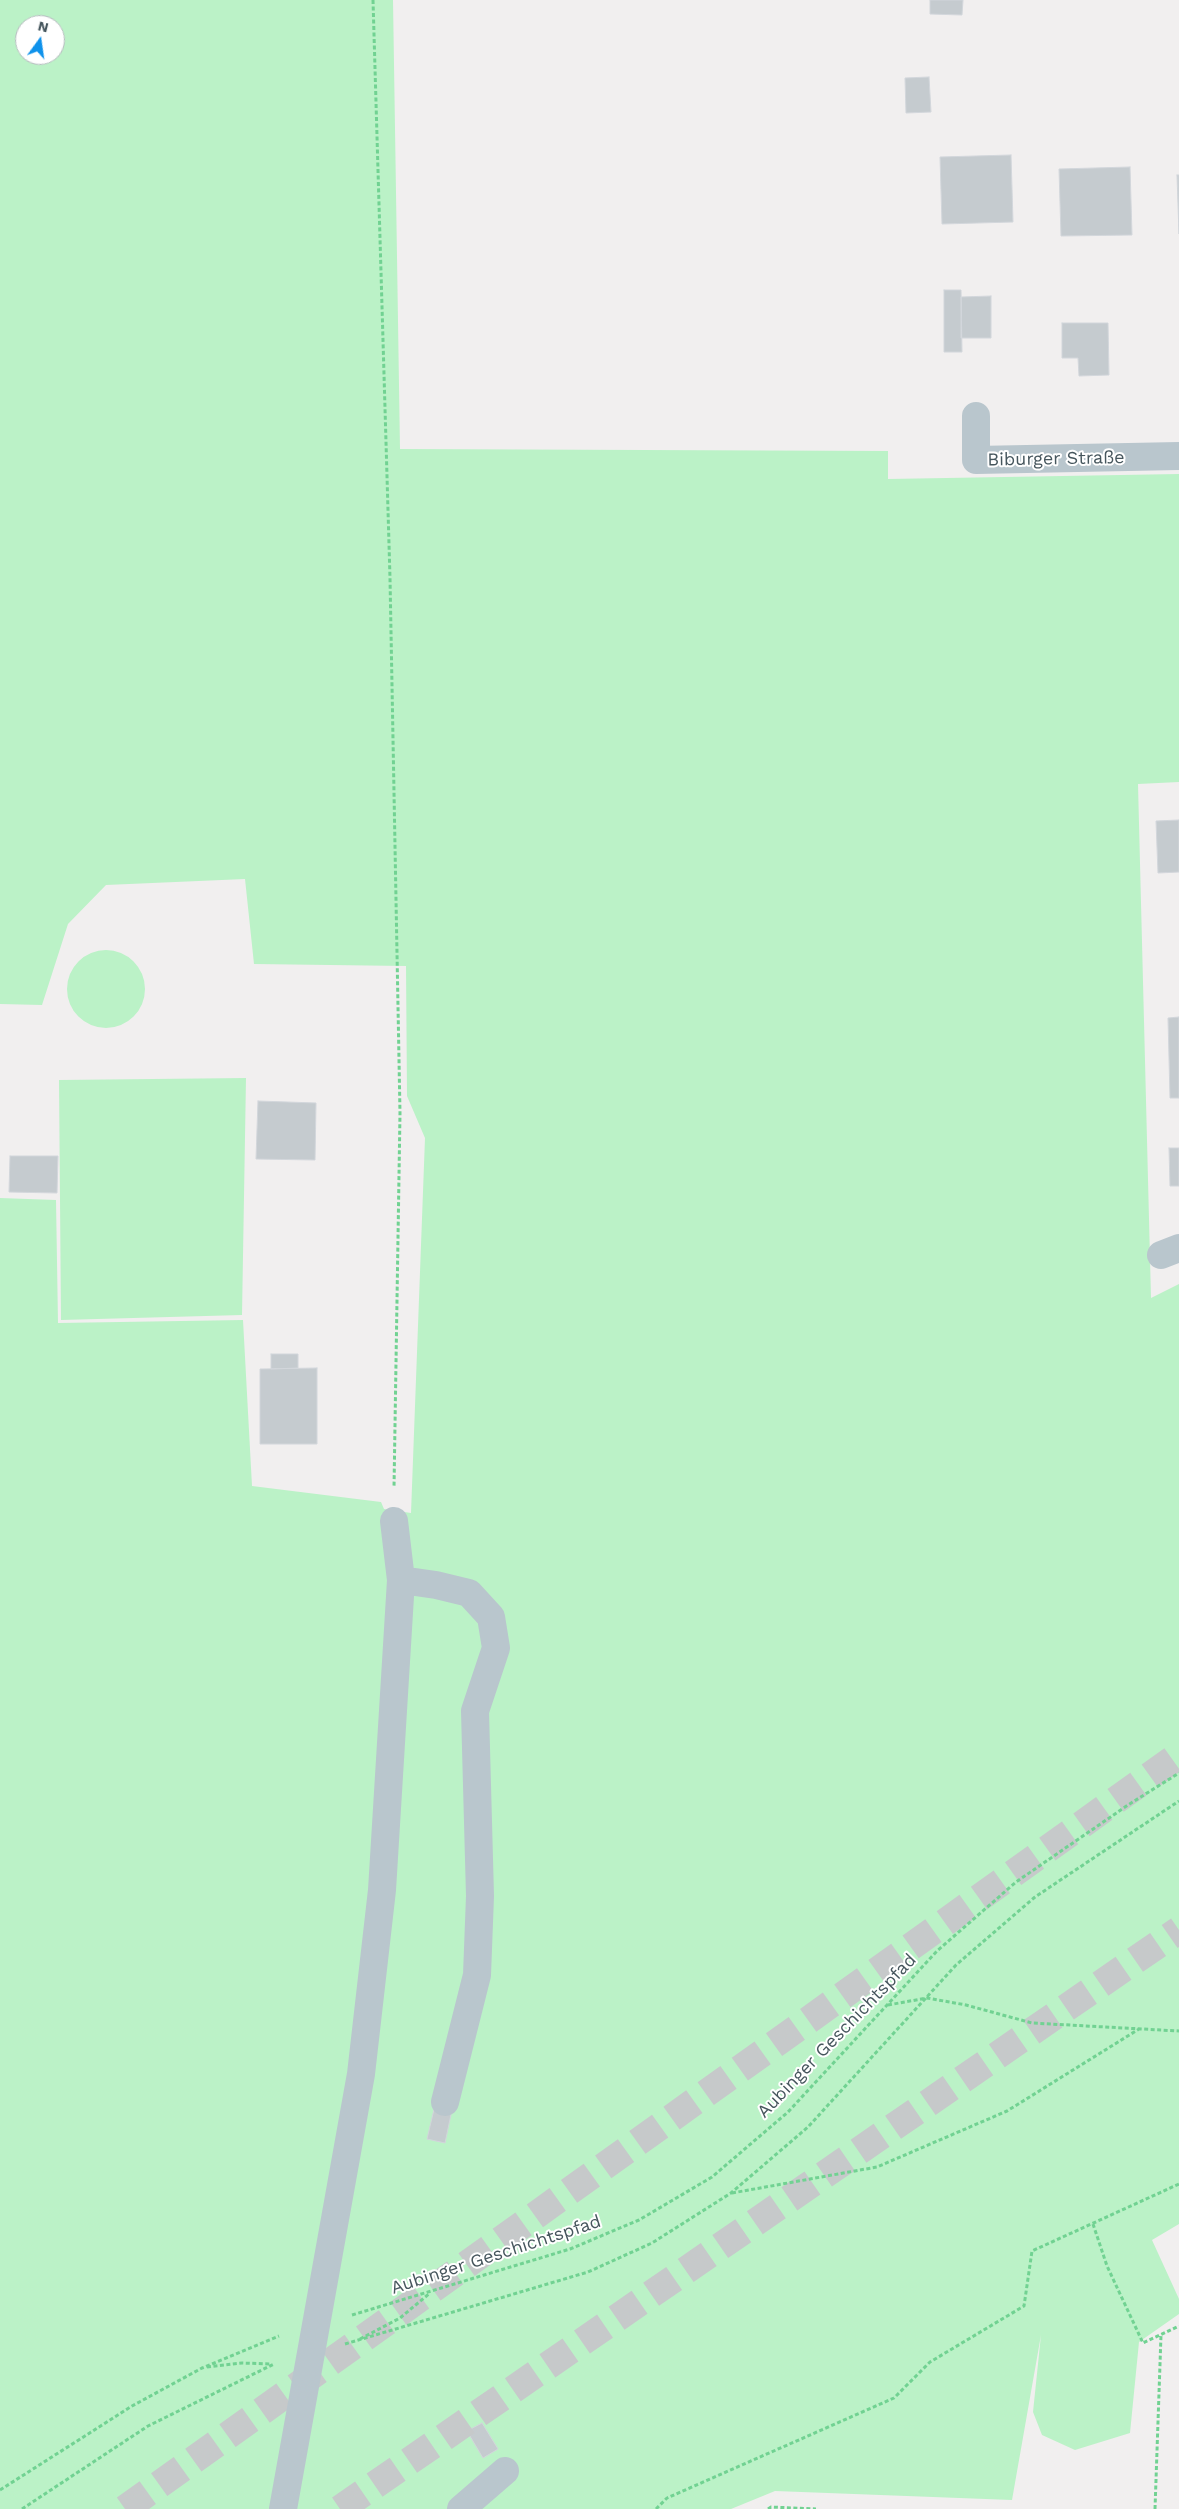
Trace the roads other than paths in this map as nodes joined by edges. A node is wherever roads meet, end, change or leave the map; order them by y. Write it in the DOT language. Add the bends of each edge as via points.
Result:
graph roads {
  1 [pos="976,416"];
  2 [pos="1179,456"];
  3 [pos="394,1521"];
  4 [pos="401,1580"];
  5 [pos="445,2102"];
  6 [pos="505,2472"];
  7 [pos="283,2509"];
  8 [pos="461,2509"];
  1 -- 2 [label="street, Biburger Straße" via="976,460"];
  3 -- 4 [label="street"];
  4 -- 5 [label="street" via="469,1593 491,1617 496,1648 475,1711 480,1896 477,1975"];
  4 -- 7 [label="street" via="382,1890 361,2074"];
  6 -- 8 [label="street"];
}
